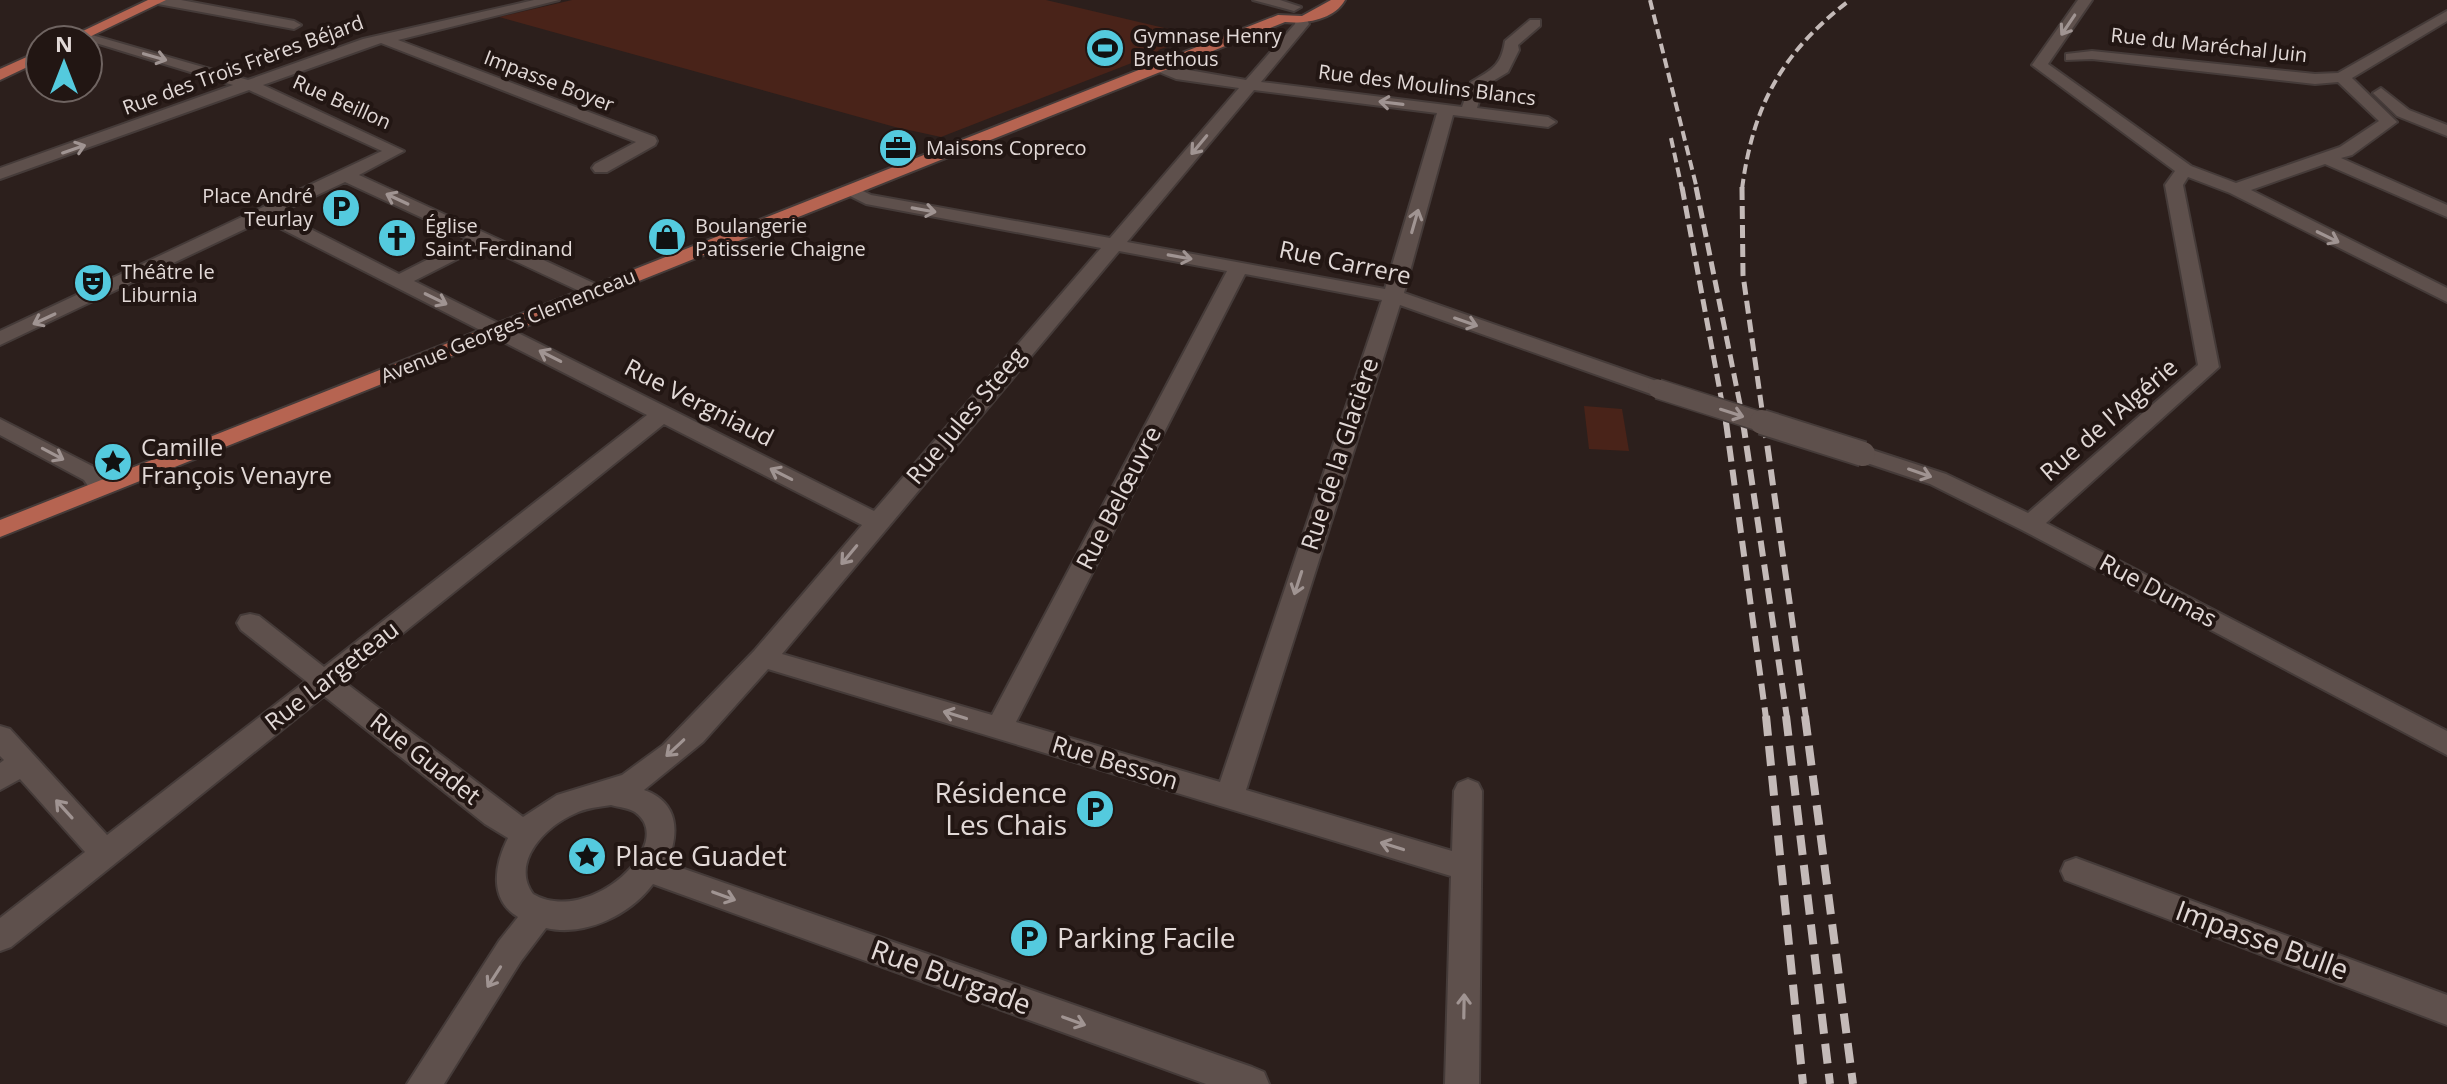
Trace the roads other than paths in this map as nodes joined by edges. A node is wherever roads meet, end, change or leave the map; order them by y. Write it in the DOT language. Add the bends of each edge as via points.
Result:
graph roads {
  1 [pos="158,0"];
  2 [pos="552,0"];
  3 [pos="1260,0"];
  4 [pos="1310,0"];
  5 [pos="1338,0"];
  6 [pos="2085,0"];
  7 [pos="1293,15"];
  8 [pos="2447,15"];
  9 [pos="1535,23"];
  10 [pos="104,25"];
  11 [pos="294,25"];
  12 [pos="383,39"];
  13 [pos="104,46"];
  14 [pos="2050,50"];
  15 [pos="2071,57"];
  16 [pos="24,63"];
  17 [pos="1159,67"];
  18 [pos="2348,73"];
  19 [pos="0,75"];
  20 [pos="2061,82"];
  21 [pos="1249,85"];
  22 [pos="253,86"];
  23 [pos="1446,110"];
  24 [pos="1468,113"];
  25 [pos="2383,113"];
  26 [pos="2403,113"];
  27 [pos="1548,122"];
  28 [pos="2447,131"];
  29 [pos="2328,159"];
  30 [pos="601,168"];
  31 [pos="2185,170"];
  32 [pos="0,174"];
  33 [pos="347,176"];
  34 [pos="2236,189"];
  35 [pos="849,191"];
  36 [pos="2447,212"];
  37 [pos="266,214"];
  38 [pos="482,239"];
  39 [pos="1116,245"];
  40 [pos="1239,267"];
  41 [pos="400,281"];
  42 [pos="595,291"];
  43 [pos="1393,296"];
  44 [pos="2447,296"];
  45 [pos="498,329"];
  46 [pos="0,339"];
  47 [pos="663,414"];
  48 [pos="0,426"];
  49 [pos="1863,454"];
  50 [pos="101,488"];
  51 [pos="876,522"];
  52 [pos="2030,524"];
  53 [pos="0,529"];
  54 [pos="250,623"];
  55 [pos="763,658"];
  56 [pos="326,681"];
  57 [pos="999,729"];
  58 [pos="0,737"];
  59 [pos="2447,744"];
  60 [pos="11,770"];
  61 [pos="1468,791"];
  62 [pos="611,793"];
  63 [pos="1229,797"];
  64 [pos="526,834"];
  65 [pos="106,855"];
  66 [pos="1467,868"];
  67 [pos="650,870"];
  68 [pos="2076,871"];
  69 [pos="539,914"];
  70 [pos="0,937"];
  71 [pos="2447,1010"];
  72 [pos="424,1084"];
  73 [pos="1252,1084"];
  74 [pos="1462,1084"];
  1 -- 10 [label="main road"];
  1 -- 11 [label="street"];
  2 -- 12 [label="street, Rue des Trois Frères Béjard"];
  3 -- 7 [label="street"];
  4 -- 7 [label="main road, Avenue Georges Clemenceau"];
  5 -- 7 [label="main road, Avenue Georges Clemenceau"];
  6 -- 14 [label="street, one-way"];
  7 -- 17 [label="main road, Avenue Georges Clemenceau"];
  7 -- 21 [label="street, Rue Jules Steeg" via="1302,24"];
  8 -- 18 [label="street"];
  9 -- 24 [label="street" via="1510,44 1503,69 1476,85"];
  12 -- 22 [label="street, Rue des Trois Frères Béjard"];
  12 -- 30 [label="street, Impasse Boyer" via="649,141"];
  13 -- 22 [label="street, Rue Beillon, one-way"];
  14 -- 15 [label="street, Rue du Maréchal Juin"];
  14 -- 20 [label="street" via="2040,65"];
  15 -- 18 [label="street, Rue du Maréchal Juin" via="2315,79"];
  15 -- 20 [label="street"];
  16 -- 19 [label="main road"];
  17 -- 21 [label="street, Rue des Moulins Blancs"];
  17 -- 35 [label="main road, Avenue Georges Clemenceau"];
  18 -- 25 [label="street"];
  18 -- 26 [label="street"];
  20 -- 31 [label="street"];
  23 -- 21 [label="street, Rue des Moulins Blancs, one-way"];
  21 -- 39 [label="street, Rue Jules Steeg, one-way"];
  32 -- 22 [label="street, Rue des Trois Frères Béjard, one-way"];
  22 -- 33 [label="street, Rue Beillon" via="396,151"];
  23 -- 24 [label="street, Rue des Moulins Blancs"];
  43 -- 23 [label="street, Rue de la Glacière, one-way"];
  24 -- 27 [label="street, Rue des Moulins Blancs"];
  25 -- 26 [label="street"];
  25 -- 29 [label="street" via="2389,122"];
  26 -- 28 [label="street"];
  29 -- 34 [label="street"];
  29 -- 36 [label="street"];
  31 -- 34 [label="street"];
  31 -- 52 [label="street, Rue de l'Algérie" via="2174,185 2209,367"];
  33 -- 37 [label="street"];
  38 -- 33 [label="street, one-way"];
  34 -- 44 [label="street, one-way"];
  35 -- 39 [label="street, Rue Carrere, one-way" via="866,199"];
  35 -- 42 [label="main road, Avenue Georges Clemenceau"];
  37 -- 41 [label="street, Rue Vergniaud"];
  37 -- 46 [label="street, one-way"];
  38 -- 41 [label="street"];
  38 -- 42 [label="street"];
  39 -- 40 [label="street, Rue Carrere, one-way"];
  39 -- 51 [label="street, Rue Jules Steeg"];
  40 -- 43 [label="street, Rue Carrere"];
  40 -- 57 [label="street, Rue Belœuvre"];
  41 -- 45 [label="street, Rue Vergniaud, one-way"];
  42 -- 45 [label="main road, Avenue Georges Clemenceau"];
  43 -- 49 [label="street, Rue Carrere, one-way, bridge"];
  43 -- 63 [label="street, Rue de la Glacière, one-way"];
  47 -- 45 [label="street, Rue Vergniaud, one-way"];
  45 -- 50 [label="main road, Avenue Georges Clemenceau"];
  51 -- 47 [label="street, Rue Vergniaud, one-way"];
  47 -- 56 [label="street, Rue Largeteau"];
  48 -- 50 [label="street, one-way" via="92,475"];
  49 -- 52 [label="street, Rue Dumas, one-way" via="1938,479"];
  50 -- 53 [label="main road, Avenue Georges Clemenceau"];
  51 -- 55 [label="street, Rue Jules Steeg, one-way"];
  52 -- 59 [label="street, Rue Dumas"];
  54 -- 56 [label="street, Rue Guadet"];
  57 -- 55 [label="street, Rue Besson, one-way"];
  55 -- 62 [label="street, Rue Jules Steeg, one-way" via="670,754 632,786"];
  56 -- 64 [label="street, Rue Guadet"];
  56 -- 65 [label="street, Rue Largeteau"];
  57 -- 63 [label="street, Rue Besson"];
  58 -- 60 [label="street"];
  65 -- 60 [label="street, one-way"];
  61 -- 66 [label="street"];
  62 -- 64 [label="street" via="565,804"];
  62 -- 67 [label="street" via="643,801 661,823 663,837"];
  66 -- 63 [label="street, Rue Besson, one-way"];
  64 -- 69 [label="street" via="509,872 522,905"];
  65 -- 70 [label="street, Rue Largeteau"];
  74 -- 66 [label="street, one-way"];
  67 -- 69 [label="street" via="612,903 587,913"];
  67 -- 73 [label="street, Rue Burgade, one-way"];
  68 -- 71 [label="street, Impasse Bulle"];
  69 -- 72 [label="street, one-way"];
}
